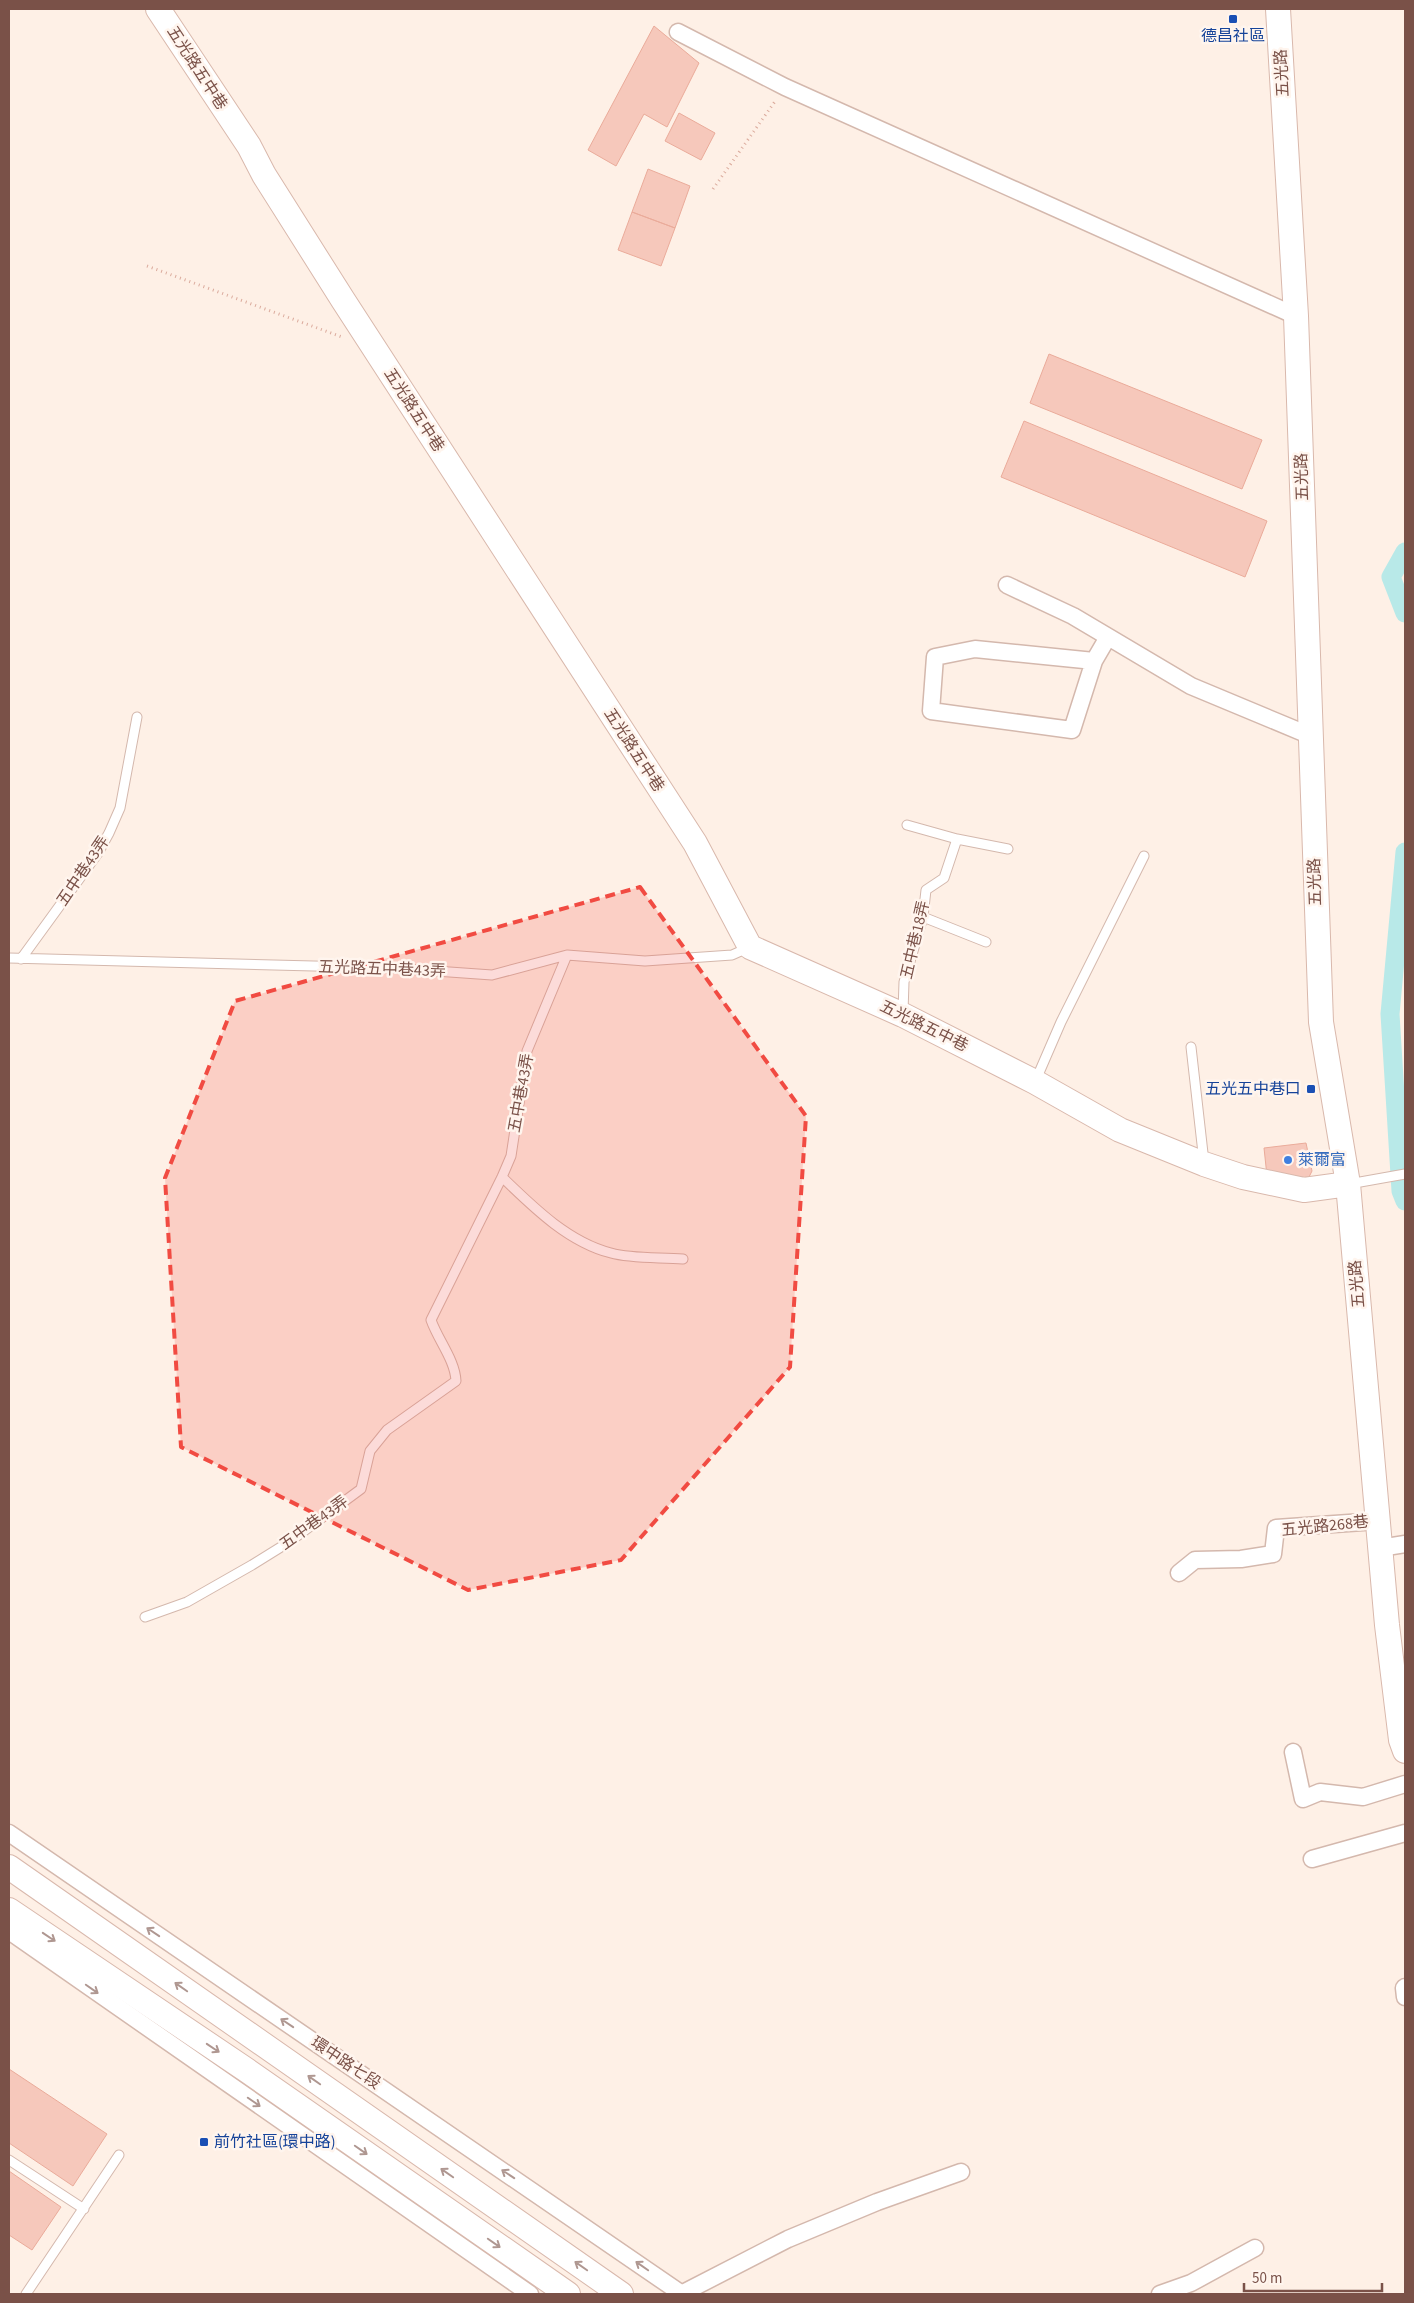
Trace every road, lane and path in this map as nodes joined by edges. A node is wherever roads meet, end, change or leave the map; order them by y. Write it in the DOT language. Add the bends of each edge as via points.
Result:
graph roads {
  1 [pos="158,9"];
  2 [pos="1278,9"];
  3 [pos="678,32"];
  4 [pos="785,88"];
  5 [pos="712,188"];
  6 [pos="147,266"];
  7 [pos="1296,316"];
  8 [pos="374,349"];
  9 [pos="1007,584"];
  10 [pos="1108,636"];
  11 [pos="1094,660"];
  12 [pos="137,717"];
  13 [pos="1310,736"];
  14 [pos="907,825"];
  15 [pos="957,839"];
  16 [pos="1008,849"];
  17 [pos="1144,856"];
  18 [pos="924,917"];
  19 [pos="986,942"];
  20 [pos="750,947"];
  21 [pos="567,956"];
  22 [pos="9,958"];
  23 [pos="22,958"];
  24 [pos="903,1015"];
  25 [pos="1191,1047"];
  26 [pos="1035,1082"];
  27 [pos="1204,1164"];
  28 [pos="1405,1174"];
  29 [pos="502,1176"];
  30 [pos="1348,1184"];
  31 [pos="683,1259"];
  32 [pos="1378,1521"];
  33 [pos="1405,1544"];
  34 [pos="1380,1548"];
  35 [pos="1179,1573"];
  36 [pos="146,1617"];
  37 [pos="1405,1751"];
  38 [pos="1293,1752"];
  39 [pos="1405,1784"];
  40 [pos="9,1833"];
  41 [pos="1405,1833"];
  42 [pos="1312,1859"];
  43 [pos="9,1867"];
  44 [pos="9,1910"];
  45 [pos="9,1931"];
  46 [pos="1405,1987"];
  47 [pos="1405,1997"];
  48 [pos="119,2155"];
  49 [pos="9,2160"];
  50 [pos="961,2172"];
  51 [pos="84,2209"];
  52 [pos="1255,2248"];
  53 [pos="26,2294"];
  54 [pos="530,2294"];
  55 [pos="568,2294"];
  56 [pos="621,2294"];
  57 [pos="682,2294"];
  58 [pos="1160,2294"];
  1 -- 8 [label="street, 五光路五中巷" via="249,146"];
  2 -- 7 [label="street, 五光路"];
  3 -- 4 [label="street"];
  4 -- 5 [label="path"];
  4 -- 7 [label="street"];
  6 -- 8 [label="path"];
  7 -- 13 [label="street, 五光路"];
  8 -- 20 [label="street, 五光路五中巷" via="695,843"];
  9 -- 10 [label="street"];
  10 -- 11 [label="street"];
  10 -- 13 [label="street" via="1191,686"];
  11 -- 11 [label="street" via="975,649 935,657 931,711 1072,730"];
  12 -- 23 [label="lane, 五中巷43弄" via="120,808 109,833"];
  13 -- 30 [label="street, 五光路" via="1321,1022"];
  14 -- 15 [label="lane"];
  15 -- 16 [label="lane"];
  15 -- 18 [label="lane, 五中巷18弄" via="944,878 926,890"];
  17 -- 26 [label="lane" via="1061,1022"];
  18 -- 19 [label="lane"];
  18 -- 24 [label="lane, 五中巷18弄" via="904,982"];
  20 -- 21 [label="lane, 五光路五中巷43弄" via="732,955 646,961"];
  20 -- 24 [label="street, 五光路五中巷"];
  21 -- 23 [label="lane, 五光路五中巷43弄" via="492,976 393,968"];
  21 -- 29 [label="lane, 五中巷43弄" via="527,1051 510,1156"];
  22 -- 23 [label="lane, 五光路五中巷43弄"];
  24 -- 26 [label="street, 五光路五中巷"];
  25 -- 27 [label="lane"];
  26 -- 27 [label="street, 五光路五中巷" via="1120,1130"];
  27 -- 30 [label="street, 五光路五中巷" via="1243,1178 1304,1190"];
  28 -- 30 [label="lane"];
  29 -- 31 [label="lane" via="528,1202 569,1234 588,1244 612,1254"];
  29 -- 36 [label="lane, 五中巷43弄" via="431,1320 456,1372 456,1381 387,1430 370,1450 361,1489 252,1566 187,1602"];
  30 -- 32 [label="street, 五光路"];
  32 -- 34 [label="street, 五光路"];
  32 -- 35 [label="street, 五光路268巷" via="1276,1528 1273,1554 1241,1559 1195,1560"];
  33 -- 34 [label="street"];
  34 -- 37 [label="street, 五光路" via="1401,1740"];
  38 -- 39 [label="street" via="1303,1799 1320,1792 1363,1797"];
  57 -- 40 [label="street, 環中路七段, one-way"];
  41 -- 42 [label="street"];
  56 -- 43 [label="street, 環中路七段, one-way"];
  44 -- 55 [label="street, one-way" via="245,2069"];
  45 -- 54 [label="street, one-way"];
  46 -- 47 [label="street"];
  48 -- 51 [label="lane"];
  49 -- 51 [label="lane"];
  50 -- 57 [label="street" via="788,2239"];
  51 -- 53 [label="lane"];
  52 -- 58 [label="street" via="1191,2283"];
}
